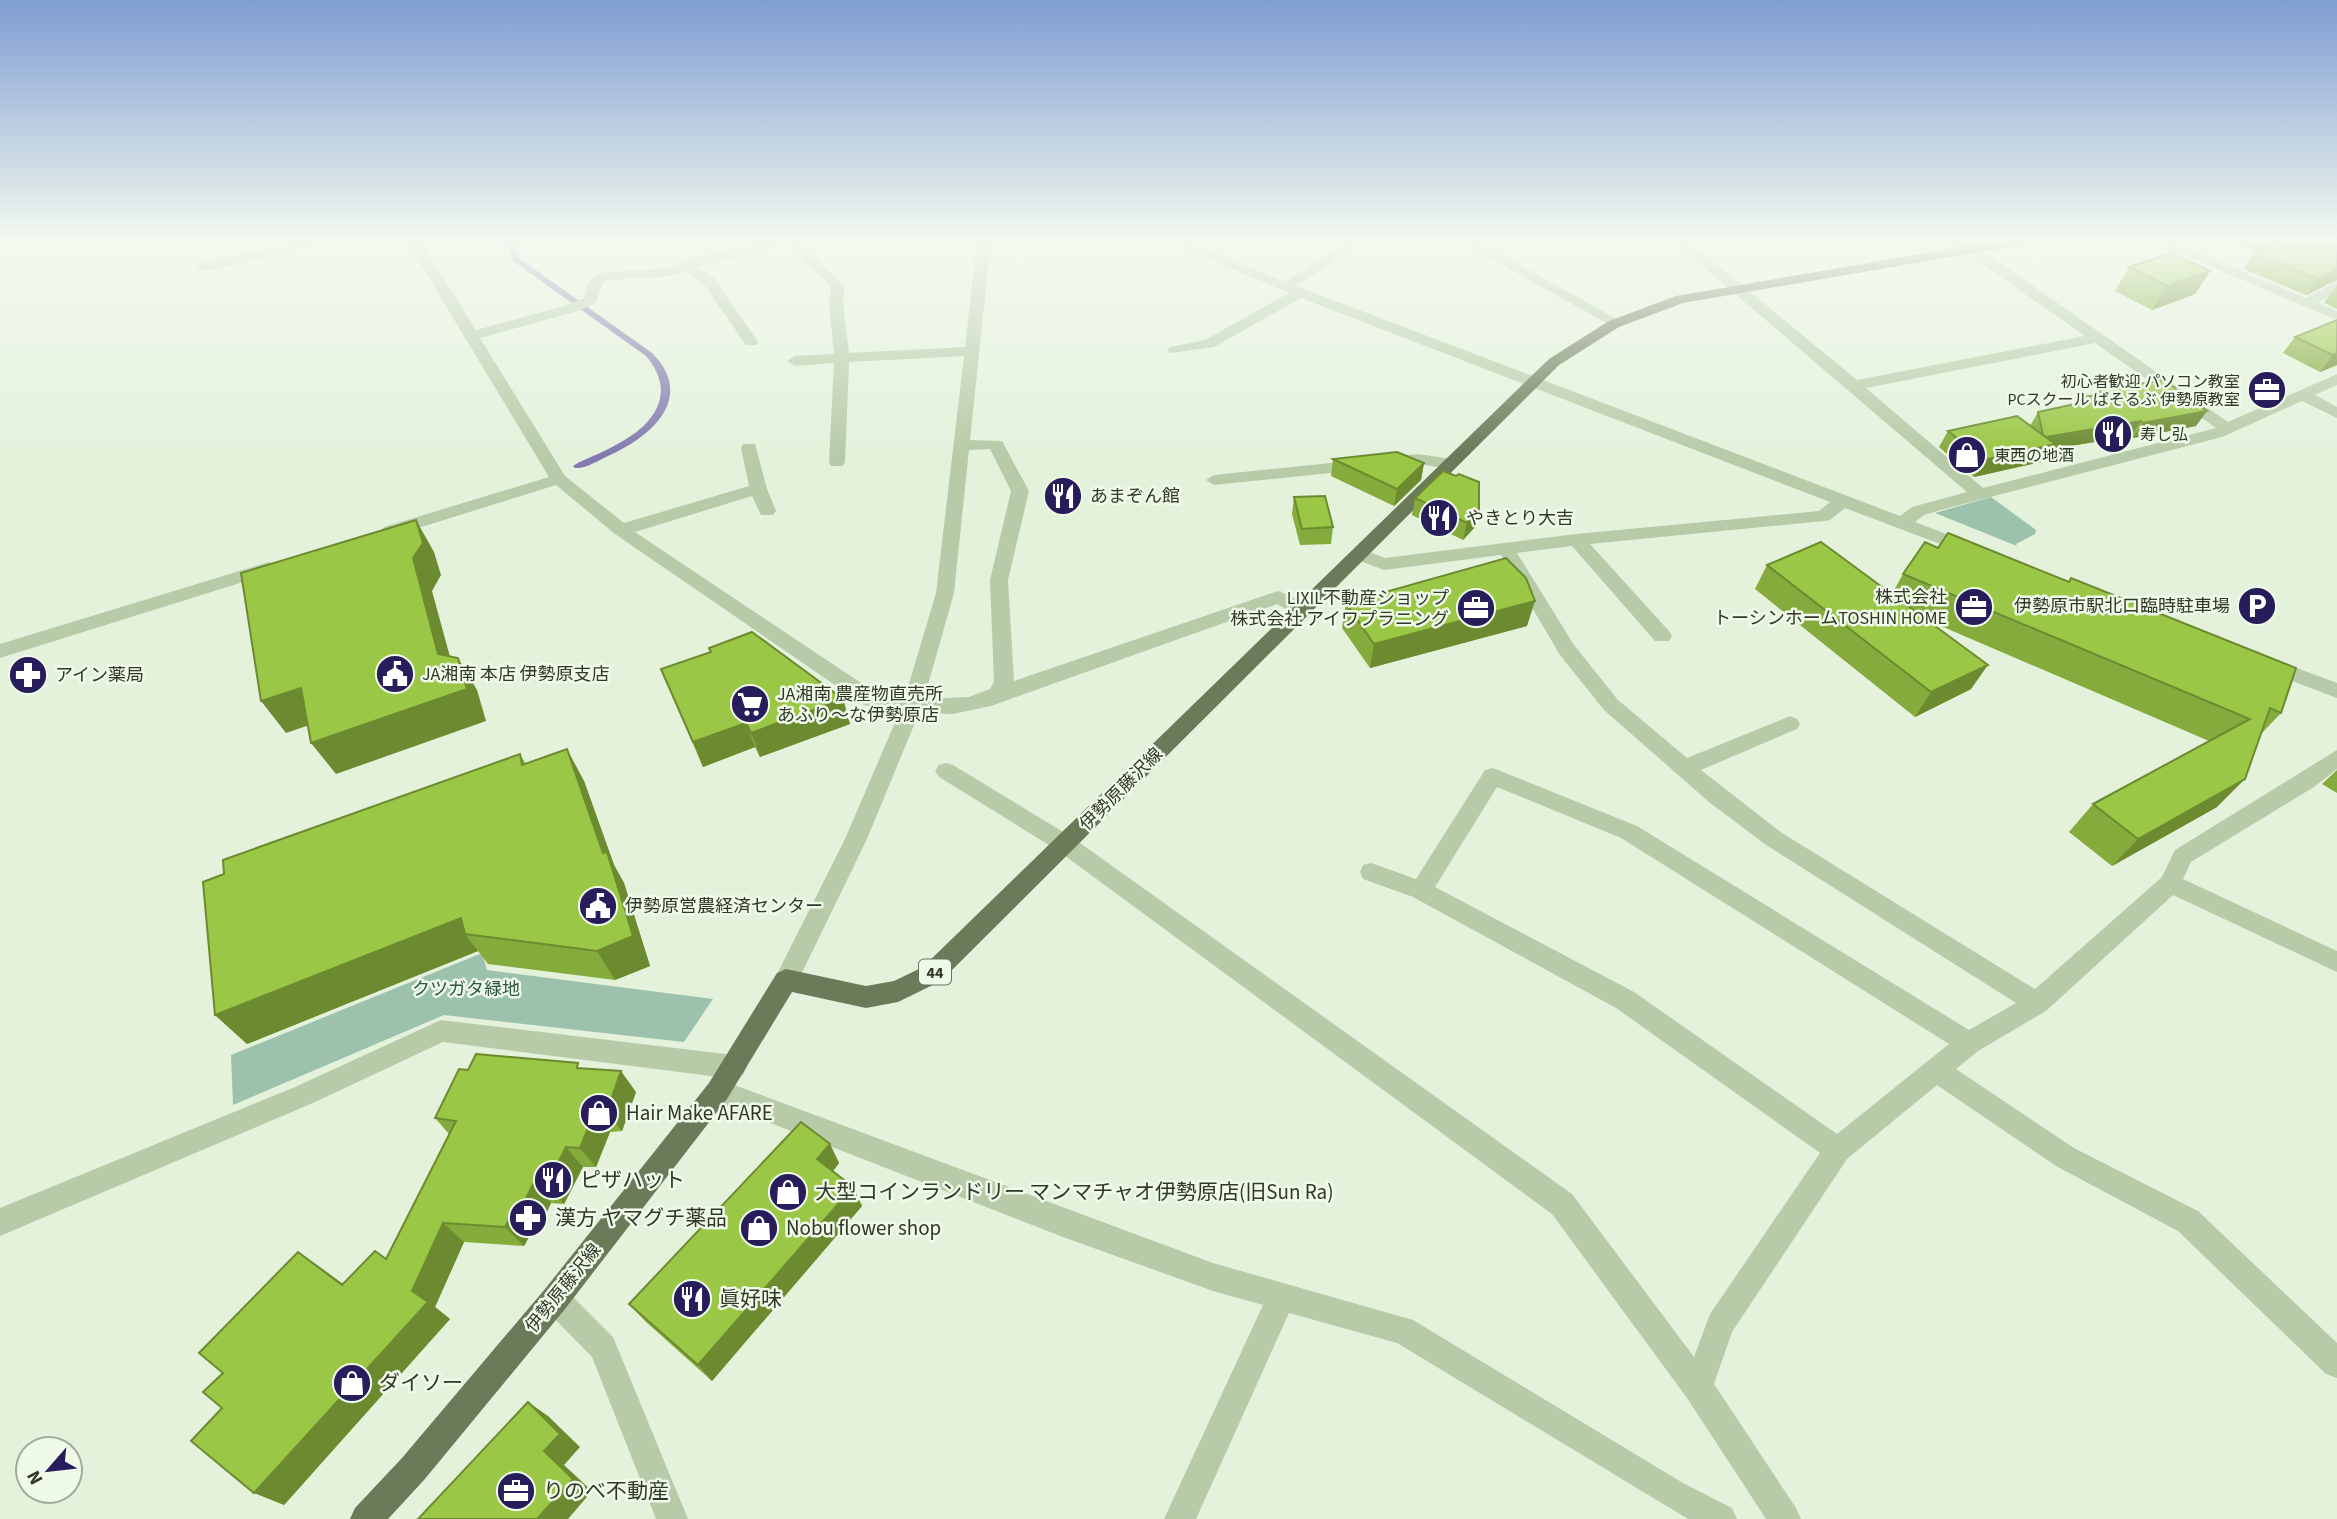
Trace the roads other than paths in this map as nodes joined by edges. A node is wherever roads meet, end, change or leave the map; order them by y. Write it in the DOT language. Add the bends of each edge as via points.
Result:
graph roads {
  1 [pos="456,311"];
  2 [pos="563,311"];
  3 [pos="729,311"];
  4 [pos="837,311"];
  5 [pos="975,311"];
  6 [pos="1261,311"];
  7 [pos="1348,311"];
  8 [pos="1595,311"];
  9 [pos="1647,311"];
  10 [pos="1765,311"];
  11 [pos="2060,311"];
  12 [pos="1615,322"];
  13 [pos="472,336"];
  14 [pos="2099,338"];
  15 [pos="751,342"];
  16 [pos="1175,350"];
  17 [pos="970,351"];
  18 [pos="842,357"];
  19 [pos="795,361"];
  20 [pos="2337,379"];
  21 [pos="1535,382"];
  22 [pos="1852,386"];
  23 [pos="2304,395"];
  24 [pos="2337,413"];
  25 [pos="2226,428"];
  26 [pos="961,445"];
  27 [pos="749,448"];
  28 [pos="837,462"];
  29 [pos="1451,464"];
  30 [pos="559,479"];
  31 [pos="1214,480"];
  32 [pos="758,489"];
  33 [pos="1980,495"];
  34 [pos="1843,500"];
  35 [pos="767,511"];
  36 [pos="1903,523"];
  37 [pos="621,530"];
  38 [pos="373,537"];
  39 [pos="1576,540"];
  40 [pos="1506,548"];
  41 [pos="1980,553"];
  42 [pos="1358,554"];
  43 [pos="293,561"];
  44 [pos="1302,609"];
  45 [pos="1662,636"];
  46 [pos="0,651"];
  47 [pos="2248,656"];
  48 [pos="2337,691"];
  49 [pos="998,694"];
  50 [pos="914,705"];
  51 [pos="1790,724"];
  52 [pos="2337,758"];
  53 [pos="1685,768"];
  54 [pos="946,771"];
  55 [pos="1065,844"];
  56 [pos="1371,872"];
  57 [pos="2170,883"];
  58 [pos="1421,890"];
  59 [pos="2337,962"];
  60 [pos="786,980"];
  61 [pos="2037,1003"];
  62 [pos="1969,1043"];
  63 [pos="734,1067"];
  64 [pos="1937,1069"];
  65 [pos="718,1091"];
  66 [pos="1838,1150"];
  67 [pos="0,1222"];
  68 [pos="1282,1296"];
  69 [pos="555,1299"];
  70 [pos="2337,1363"];
  71 [pos="1698,1387"];
  72 [pos="366,1519"];
  73 [pos="672,1519"];
  74 [pos="1180,1519"];
  75 [pos="1721,1519"];
  76 [pos="1785,1519"];
  1 -- 13 [label="street"];
  2 -- 13 [label="street"];
  3 -- 15 [label="street"];
  4 -- 18 [label="street"];
  5 -- 17 [label="street"];
  6 -- 16 [label="street" via="1209,344"];
  7 -- 21 [label="street"];
  8 -- 12 [label="street"];
  9 -- 12 [label="main road, 伊勢原藤沢線 / 44"];
  10 -- 22 [label="street"];
  11 -- 14 [label="street"];
  12 -- 21 [label="main road, 伊勢原藤沢線 / 44" via="1582,340"];
  13 -- 30 [label="street"];
  14 -- 22 [label="street"];
  14 -- 25 [label="street"];
  17 -- 18 [label="street"];
  17 -- 26 [label="street"];
  18 -- 19 [label="street"];
  18 -- 28 [label="street"];
  20 -- 23 [label="street"];
  21 -- 29 [label="main road, 伊勢原藤沢線 / 44"];
  21 -- 34 [label="street"];
  22 -- 33 [label="street"];
  23 -- 24 [label="street"];
  23 -- 25 [label="street"];
  25 -- 33 [label="street"];
  26 -- 49 [label="street" via="996,444 1020,491 999,580 1004,681"];
  26 -- 50 [label="street" via="945,593"];
  27 -- 32 [label="street"];
  29 -- 31 [label="street" via="1418,459"];
  29 -- 42 [label="main road, 伊勢原藤沢線 / 44"];
  30 -- 37 [label="street"];
  30 -- 38 [label="street"];
  32 -- 35 [label="street"];
  32 -- 37 [label="street"];
  33 -- 36 [label="street" via="1918,511"];
  34 -- 36 [label="street"];
  34 -- 39 [label="street" via="1824,516"];
  36 -- 41 [label="street"];
  37 -- 50 [label="street" via="871,700"];
  39 -- 40 [label="street"];
  39 -- 45 [label="street"];
  40 -- 42 [label="street" via="1384,564"];
  40 -- 53 [label="street" via="1567,650 1611,705"];
  42 -- 44 [label="main road, 伊勢原藤沢線 / 44"];
  43 -- 46 [label="street"];
  44 -- 49 [label="street" via="1278,597"];
  44 -- 55 [label="main road, 伊勢原藤沢線 / 44"];
  47 -- 48 [label="street"];
  49 -- 50 [label="street" via="972,705"];
  50 -- 60 [label="street" via="843,869"];
  51 -- 53 [label="street"];
  52 -- 57 [label="street" via="2183,856"];
  53 -- 61 [label="street" via="1774,839"];
  54 -- 55 [label="street"];
  55 -- 60 [label="main road, 伊勢原藤沢線 / 44" via="932,974 898,991 866,997"];
  55 -- 71 [label="street" via="1562,1204"];
  56 -- 58 [label="street"];
  57 -- 59 [label="street"];
  57 -- 61 [label="street"];
  58 -- 62 [label="street" via="1493,776 1629,832"];
  58 -- 66 [label="street" via="1625,1000"];
  60 -- 63 [label="main road, 伊勢原藤沢線"];
  61 -- 62 [label="street"];
  62 -- 64 [label="street"];
  63 -- 65 [label="main road, 伊勢原藤沢線"];
  63 -- 67 [label="street" via="441,1031 304,1095"];
  64 -- 66 [label="street"];
  64 -- 70 [label="street" via="2065,1157 2188,1221"];
  65 -- 68 [label="street" via="1063,1223 1213,1277"];
  65 -- 69 [label="main road, 伊勢原藤沢線"];
  66 -- 71 [label="street" via="1720,1324"];
  68 -- 74 [label="street"];
  68 -- 75 [label="street" via="1403,1330 1672,1494"];
  69 -- 72 [label="main road, 伊勢原藤沢線" via="414,1469"];
  69 -- 73 [label="street" via="603,1347"];
  71 -- 76 [label="street"];
}
